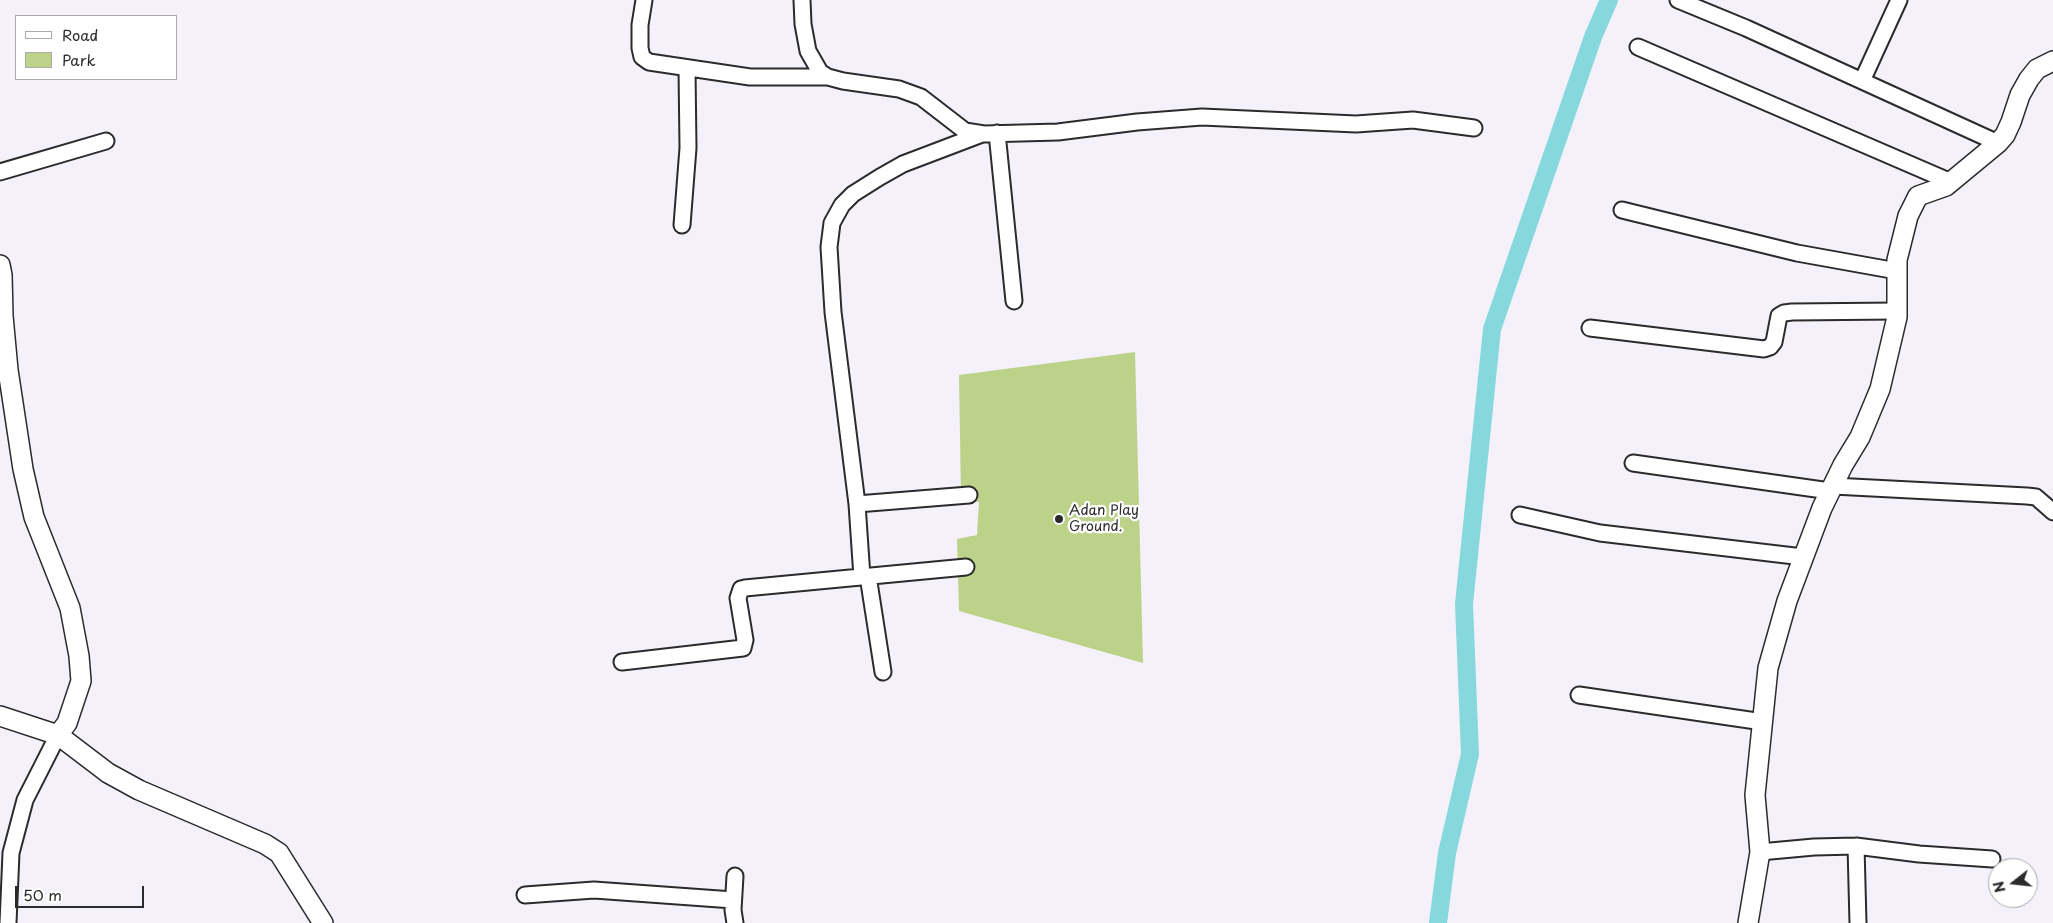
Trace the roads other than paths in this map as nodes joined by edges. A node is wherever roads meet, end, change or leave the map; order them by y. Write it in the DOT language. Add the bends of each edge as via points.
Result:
graph roads {
  1 [pos="644,0"];
  2 [pos="802,0"];
  3 [pos="1678,0"];
  4 [pos="1899,0"];
  5 [pos="1638,47"];
  6 [pos="2053,61"];
  7 [pos="688,69"];
  8 [pos="828,77"];
  9 [pos="1862,81"];
  10 [pos="1474,128"];
  11 [pos="990,133"];
  12 [pos="106,140"];
  13 [pos="1998,143"];
  14 [pos="0,172"];
  15 [pos="1951,182"];
  16 [pos="1622,210"];
  17 [pos="682,225"];
  18 [pos="0,265"];
  19 [pos="1897,271"];
  20 [pos="1014,300"];
  21 [pos="1897,311"];
  22 [pos="1590,328"];
  23 [pos="1632,463"];
  24 [pos="1831,489"];
  25 [pos="969,495"];
  26 [pos="857,504"];
  27 [pos="2053,512"];
  28 [pos="1520,515"];
  29 [pos="1803,557"];
  30 [pos="966,567"];
  31 [pos="865,576"];
  32 [pos="622,662"];
  33 [pos="883,672"];
  34 [pos="1579,695"];
  35 [pos="0,716"];
  36 [pos="1763,722"];
  37 [pos="58,735"];
  38 [pos="1856,846"];
  39 [pos="1760,852"];
  40 [pos="1988,859"];
  41 [pos="735,876"];
  42 [pos="525,895"];
  43 [pos="733,900"];
  44 [pos="5,915"];
  45 [pos="323,923"];
  46 [pos="735,923"];
  47 [pos="1748,923"];
  48 [pos="1858,923"];
  1 -- 7 [label="street" via="640,25 642,56 649,62"];
  2 -- 8 [label="street" via="808,51 820,72"];
  3 -- 9 [label="street"];
  4 -- 9 [label="street"];
  5 -- 15 [label="street"];
  6 -- 13 [label="street" via="2037,68 2029,79 2005,135"];
  7 -- 8 [label="street" via="750,77"];
  7 -- 17 [label="street" via="688,148"];
  8 -- 11 [label="street" via="921,97 965,131"];
  9 -- 13 [label="street"];
  10 -- 11 [label="street" via="1413,120 1356,124 1202,118 1058,132"];
  11 -- 20 [label="street"];
  11 -- 26 [label="street" via="903,164 880,176 853,194 842,205 832,224 829,248 833,312"];
  12 -- 14 [label="street"];
  13 -- 15 [label="street"];
  15 -- 19 [label="street" via="1918,196 1908,216"];
  16 -- 19 [label="street" via="1797,253"];
  18 -- 37 [label="street" via="8,370 23,469 34,517 70,608 79,656 81,681 67,723"];
  19 -- 21 [label="street"];
  21 -- 22 [label="street" via="1784,314 1779,316 1774,342 1764,349"];
  21 -- 24 [label="street" via="1880,389 1860,437"];
  23 -- 24 [label="street"];
  24 -- 27 [label="street" via="2027,496 2036,498"];
  24 -- 29 [label="street"];
  25 -- 26 [label="street"];
  26 -- 31 [label="street"];
  28 -- 29 [label="street" via="1600,533"];
  29 -- 36 [label="street" via="1768,668"];
  30 -- 31 [label="street"];
  31 -- 32 [label="street" via="741,589 738,598 745,640 743,648"];
  31 -- 33 [label="street"];
  34 -- 36 [label="street"];
  35 -- 37 [label="street"];
  36 -- 39 [label="street" via="1755,794"];
  37 -- 44 [label="street" via="25,800 11,853"];
  37 -- 45 [label="street" via="108,772 139,790 280,853"];
  38 -- 39 [label="street"];
  38 -- 40 [label="street"];
  38 -- 48 [label="street"];
  39 -- 47 [label="street"];
  41 -- 43 [label="street"];
  42 -- 43 [label="street" via="594,890"];
  43 -- 46 [label="street"];
}
